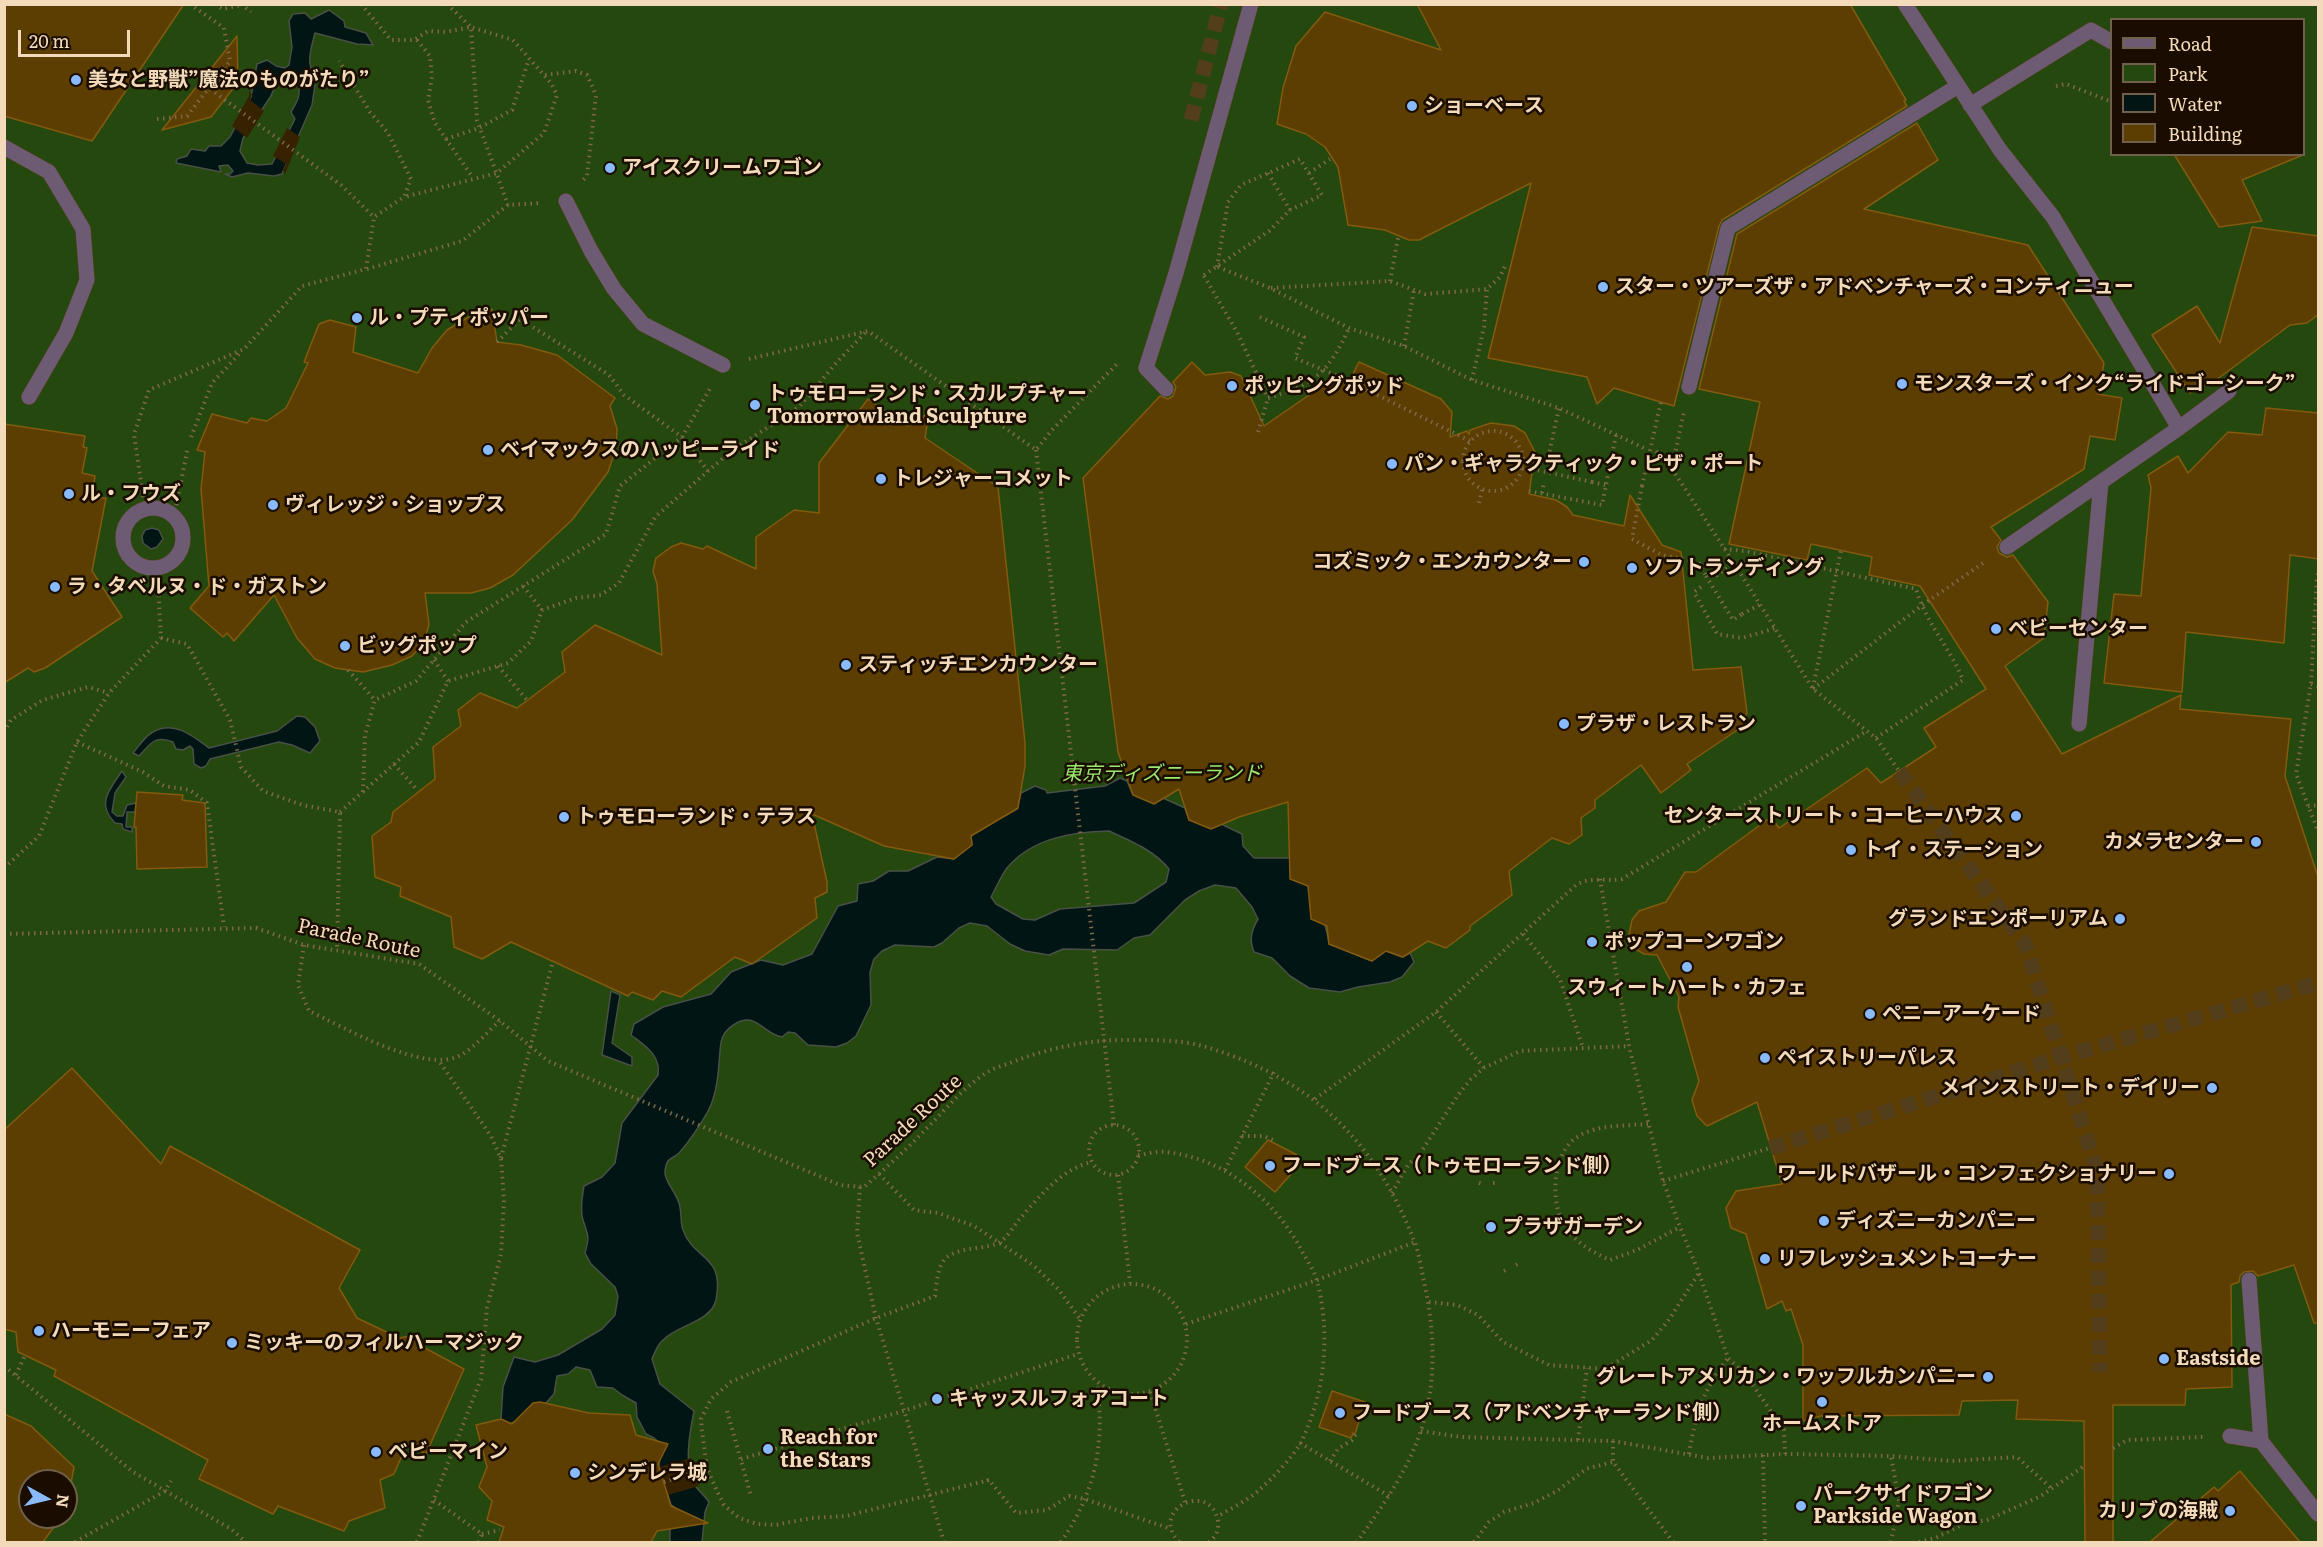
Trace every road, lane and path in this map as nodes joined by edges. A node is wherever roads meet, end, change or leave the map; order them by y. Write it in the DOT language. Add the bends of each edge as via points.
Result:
graph roads {
  1 [pos="190,4"];
  2 [pos="215,4"];
  3 [pos="361,4"];
  4 [pos="447,4"];
  5 [pos="1251,4"];
  6 [pos="1905,4"];
  7 [pos="241,5"];
  8 [pos="251,12"];
  9 [pos="471,27"];
  10 [pos="417,40"];
  11 [pos="2110,41"];
  12 [pos="530,59"];
  13 [pos="339,61"];
  14 [pos="544,75"];
  15 [pos="1958,86"];
  16 [pos="2055,86"];
  17 [pos="210,89"];
  18 [pos="2110,101"];
  19 [pos="1971,105"];
  20 [pos="157,119"];
  21 [pos="480,128"];
  22 [pos="446,139"];
  23 [pos="4,147"];
  24 [pos="1330,159"];
  25 [pos="497,172"];
  26 [pos="1268,173"];
  27 [pos="1309,173"];
  28 [pos="473,178"];
  29 [pos="404,197"];
  30 [pos="566,201"];
  31 [pos="508,205"];
  32 [pos="1290,210"];
  33 [pos="374,217"];
  34 [pos="1398,238"];
  35 [pos="1506,264"];
  36 [pos="1217,267"];
  37 [pos="366,269"];
  38 [pos="1204,275"];
  39 [pos="1198,280"];
  40 [pos="1390,280"];
  41 [pos="1270,288"];
  42 [pos="1487,289"];
  43 [pos="1414,290"];
  44 [pos="1260,317"];
  45 [pos="1349,328"];
  46 [pos="868,331"];
  47 [pos="497,342"];
  48 [pos="1404,346"];
  49 [pos="244,349"];
  50 [pos="1122,359"];
  51 [pos="723,365"];
  52 [pos="1472,380"];
  53 [pos="1689,387"];
  54 [pos="1166,389"];
  55 [pos="2229,391"];
  56 [pos="30,397"];
  57 [pos="1268,398"];
  58 [pos="1660,402"];
  59 [pos="1559,408"];
  60 [pos="2180,428"];
  61 [pos="1258,432"];
  62 [pos="1616,435"];
  63 [pos="190,437"];
  64 [pos="682,437"];
  65 [pos="1470,441"];
  66 [pos="188,447"];
  67 [pos="1646,449"];
  68 [pos="1036,450"];
  69 [pos="1656,451"];
  70 [pos="1546,463"];
  71 [pos="1522,468"];
  72 [pos="1672,469"];
  73 [pos="708,471"];
  74 [pos="1544,482"];
  75 [pos="2100,482"];
  76 [pos="1606,485"];
  77 [pos="1482,489"];
  78 [pos="1529,491"];
  79 [pos="1542,493"];
  80 [pos="1479,503"];
  81 [pos="145,509"];
  82 [pos="174,517"];
  83 [pos="2007,547"];
  84 [pos="1724,549"];
  85 [pos="1841,550"];
  86 [pos="1734,563"];
  87 [pos="157,568"];
  88 [pos="1836,571"];
  89 [pos="2319,574"];
  90 [pos="1716,576"];
  91 [pos="523,586"];
  92 [pos="1701,586"];
  93 [pos="1761,604"];
  94 [pos="1921,606"];
  95 [pos="542,610"];
  96 [pos="1776,628"];
  97 [pos="161,638"];
  98 [pos="434,660"];
  99 [pos="498,666"];
  100 [pos="348,670"];
  101 [pos="448,681"];
  102 [pos="2311,684"];
  103 [pos="2319,686"];
  104 [pos="1813,689"];
  105 [pos="109,693"];
  106 [pos="375,700"];
  107 [pos="527,700"];
  108 [pos="2079,724"];
  109 [pos="1867,731"];
  110 [pos="4,732"];
  111 [pos="1876,738"];
  112 [pos="77,742"];
  113 [pos="394,764"];
  114 [pos="1899,771"];
  115 [pos="418,791"];
  116 [pos="363,792"];
  117 [pos="2319,805"];
  118 [pos="2308,806"];
  119 [pos="340,812"];
  120 [pos="2319,831"];
  121 [pos="4,868"];
  122 [pos="1600,879"];
  123 [pos="224,927"];
  124 [pos="4,934"];
  125 [pos="1523,934"];
  126 [pos="304,945"];
  127 [pos="337,951"];
  128 [pos="553,961"];
  129 [pos="1437,1012"];
  130 [pos="500,1021"];
  131 [pos="1104,1040"];
  132 [pos="1629,1046"];
  133 [pos="530,1047"];
  134 [pos="1583,1048"];
  135 [pos="439,1061"];
  136 [pos="1484,1068"];
  137 [pos="1274,1072"];
  138 [pos="1315,1099"];
  139 [pos="1648,1124"];
  140 [pos="1114,1125"];
  141 [pos="1242,1136"];
  142 [pos="1275,1141"];
  143 [pos="1770,1148"];
  144 [pos="1138,1155"];
  145 [pos="501,1159"];
  146 [pos="1092,1162"];
  147 [pos="1225,1170"];
  148 [pos="879,1174"];
  149 [pos="1118,1174"];
  150 [pos="1663,1181"];
  151 [pos="860,1187"];
  152 [pos="1391,1194"];
  153 [pos="1680,1227"];
  154 [pos="1000,1242"];
  155 [pos="1415,1242"];
  156 [pos="1521,1262"];
  157 [pos="1516,1265"];
  158 [pos="1699,1273"];
  159 [pos="1317,1280"];
  160 [pos="2249,1280"];
  161 [pos="1130,1283"];
  162 [pos="1429,1302"];
  163 [pos="876,1318"];
  164 [pos="1080,1319"];
  165 [pos="1186,1324"];
  166 [pos="1078,1354"];
  167 [pos="26,1355"];
  168 [pos="1728,1358"];
  169 [pos="4,1366"];
  170 [pos="1587,1368"];
  171 [pos="16,1375"];
  172 [pos="1097,1383"];
  173 [pos="1150,1392"];
  174 [pos="727,1411"];
  175 [pos="903,1411"];
  176 [pos="1421,1431"];
  177 [pos="1356,1434"];
  178 [pos="2230,1436"];
  179 [pos="1578,1440"];
  180 [pos="1613,1441"];
  181 [pos="2260,1441"];
  182 [pos="1300,1443"];
  183 [pos="2113,1448"];
  184 [pos="1689,1454"];
  185 [pos="1785,1454"];
  186 [pos="1763,1455"];
  187 [pos="1891,1456"];
  188 [pos="741,1458"];
  189 [pos="1330,1461"];
  190 [pos="1612,1462"];
  191 [pos="2084,1466"];
  192 [pos="707,1468"];
  193 [pos="171,1480"];
  194 [pos="664,1482"];
  195 [pos="2052,1489"];
  196 [pos="165,1491"];
  197 [pos="928,1495"];
  198 [pos="751,1496"];
  199 [pos="1389,1496"];
  200 [pos="1085,1499"];
  201 [pos="434,1500"];
  202 [pos="1185,1502"];
  203 [pos="2319,1514"];
  204 [pos="1217,1517"];
  205 [pos="1171,1529"];
  206 [pos="500,1530"];
  207 [pos="482,1534"];
  208 [pos="75,1542"];
  209 [pos="246,1542"];
  210 [pos="417,1542"];
  211 [pos="479,1542"];
  212 [pos="944,1542"];
  213 [pos="1061,1542"];
  214 [pos="1179,1542"];
  215 [pos="1209,1542"];
  216 [pos="1357,1542"];
  217 [pos="1474,1542"];
  218 [pos="1673,1542"];
  219 [pos="1765,1542"];
  220 [pos="1891,1542"];
  221 [pos="1918,1542"];
  1 -- 17 [label="path" via="224,28 230,61"];
  2 -- 7 [label="path" via="223,9"];
  3 -- 10 [label="path" via="391,40"];
  4 -- 9 [label="path"];
  5 -- 54 [label="street" via="1146,368"];
  6 -- 15 [label="street"];
  7 -- 8 [label="path"];
  9 -- 10 [label="path" via="446,33 428,32"];
  9 -- 12 [label="path" via="513,40"];
  9 -- 21 [label="path"];
  10 -- 22 [label="path" via="430,56 429,100 435,123"];
  11 -- 19 [label="street" via="2091,30"];
  12 -- 14 [label="path"];
  12 -- 21 [label="path" via="512,110"];
  13 -- 29 [label="path" via="370,112 388,132 411,178"];
  14 -- 25 [label="path" via="557,95 544,133"];
  14 -- 30 [label="path" via="576,71 587,75 597,95 587,176"];
  15 -- 19 [label="street"];
  15 -- 53 [label="street" via="1728,228"];
  16 -- 18 [label="path" via="2066,84"];
  17 -- 20 [label="path" via="187,116"];
  17 -- 33 [label="path" via="341,185"];
  19 -- 60 [label="street" via="2000,150 2053,217"];
  21 -- 22 [label="path"];
  21 -- 25 [label="path"];
  22 -- 28 [label="path"];
  23 -- 56 [label="street" via="49,172 83,229 87,280 66,333"];
  24 -- 27 [label="path"];
  25 -- 28 [label="path"];
  25 -- 31 [label="path"];
  26 -- 27 [label="path" via="1300,159"];
  26 -- 32 [label="path"];
  26 -- 36 [label="path" via="1241,185 1228,202"];
  27 -- 32 [label="path" via="1322,195"];
  28 -- 29 [label="path"];
  29 -- 33 [label="path"];
  30 -- 31 [label="path"];
  30 -- 51 [label="street" via="614,290 643,324"];
  31 -- 37 [label="path" via="462,241"];
  32 -- 36 [label="path" via="1269,231"];
  33 -- 37 [label="path"];
  34 -- 40 [label="path"];
  35 -- 42 [label="path" via="1500,278"];
  36 -- 38 [label="path"];
  36 -- 41 [label="path"];
  37 -- 49 [label="path" via="302,286"];
  38 -- 39 [label="path"];
  38 -- 57 [label="path"];
  40 -- 41 [label="path"];
  40 -- 43 [label="path"];
  41 -- 45 [label="path"];
  42 -- 43 [label="path" via="1425,294"];
  42 -- 52 [label="path" via="1484,327"];
  43 -- 48 [label="path"];
  44 -- 65 [label="path, bridge" via="1304,337 1295,358"];
  45 -- 48 [label="path"];
  45 -- 57 [label="path" via="1337,355 1312,380"];
  46 -- 51 [label="path"];
  46 -- 68 [label="path"];
  46 -- 73 [label="path" via="799,407"];
  47 -- 64 [label="path" via="520,319 609,375 624,394"];
  48 -- 52 [label="path"];
  49 -- 63 [label="path" via="212,383"];
  49 -- 81 [label="path" via="149,390 134,434"];
  50 -- 68 [label="path"];
  51 -- 64 [label="path"];
  52 -- 59 [label="path"];
  53 -- 72 [label="path"];
  55 -- 60 [label="street"];
  57 -- 61 [label="path"];
  58 -- 93 [label="path, bridge" via="1632,539 1662,555 1699,562 1733,620"];
  59 -- 62 [label="path"];
  59 -- 70 [label="path"];
  60 -- 75 [label="street"];
  62 -- 67 [label="path"];
  62 -- 76 [label="path"];
  64 -- 73 [label="path"];
  64 -- 91 [label="path" via="620,486 606,534"];
  65 -- 71 [label="path" via="1487,431 1506,433 1520,446"];
  65 -- 77 [label="path" via="1463,458 1467,477"];
  66 -- 82 [label="path"];
  68 -- 131 [label="path"];
  69 -- 72 [label="path"];
  71 -- 76 [label="path, bridge"];
  71 -- 77 [label="path" via="1515,482 1500,491"];
  72 -- 84 [label="path"];
  73 -- 95 [label="path" via="655,517 619,583 601,595 576,598"];
  74 -- 79 [label="path"];
  75 -- 83 [label="street"];
  75 -- 108 [label="street"];
  76 -- 79 [label="path" via="1602,505"];
  77 -- 80 [label="path"];
  78 -- 79 [label="path"];
  81 -- 82 [label="street" via="160,509"];
  81 -- 87 [label="street" via="129,520 124,529 125,549 137,564"];
  82 -- 87 [label="street" via="182,533 179,552"];
  83 -- 94 [label="path"];
  84 -- 86 [label="path"];
  84 -- 88 [label="path"];
  85 -- 88 [label="path"];
  86 -- 90 [label="path"];
  86 -- 93 [label="path"];
  87 -- 97 [label="path"];
  88 -- 94 [label="path" via="1916,589"];
  88 -- 104 [label="path"];
  89 -- 102 [label="path"];
  91 -- 95 [label="path"];
  91 -- 98 [label="path" via="466,622"];
  92 -- 96 [label="path" via="1694,592 1718,634 1742,638"];
  93 -- 96 [label="path"];
  94 -- 104 [label="path"];
  94 -- 111 [label="path" via="1963,680"];
  95 -- 99 [label="path" via="531,641 508,663"];
  96 -- 104 [label="path"];
  97 -- 105 [label="path"];
  97 -- 119 [label="path" via="187,644 230,720 241,767 263,791 302,805"];
  98 -- 101 [label="path"];
  98 -- 106 [label="path" via="416,681"];
  99 -- 101 [label="path"];
  99 -- 107 [label="path"];
  100 -- 106 [label="path"];
  101 -- 113 [label="path" via="419,742"];
  102 -- 103 [label="path"];
  102 -- 118 [label="path" via="2296,774"];
  104 -- 109 [label="path"];
  105 -- 110 [label="path" via="88,687 43,700 11,720"];
  105 -- 112 [label="path"];
  106 -- 116 [label="path" via="365,735"];
  109 -- 111 [label="path"];
  109 -- 122 [label="path" via="1622,879"];
  111 -- 114 [label="path"];
  112 -- 121 [label="path" via="39,836"];
  112 -- 123 [label="path" via="143,772 164,786 190,790 207,803"];
  113 -- 115 [label="path"];
  113 -- 116 [label="path"];
  116 -- 119 [label="path"];
  117 -- 118 [label="path"];
  118 -- 120 [label="path"];
  119 -- 127 [label="path"];
  122 -- 125 [label="path" via="1587,879 1575,885"];
  122 -- 132 [label="path"];
  123 -- 124 [label="path, Parade Route"];
  123 -- 126 [label="path, Parade Route" via="256,928"];
  125 -- 129 [label="path"];
  125 -- 134 [label="path" via="1560,979"];
  126 -- 127 [label="path, Parade Route"];
  126 -- 135 [label="path" via="298,985 309,1011 408,1056"];
  127 -- 130 [label="path, Parade Route" via="419,964"];
  128 -- 133 [label="path"];
  129 -- 136 [label="path"];
  129 -- 138 [label="path"];
  130 -- 133 [label="path, Parade Route"];
  130 -- 135 [label="path" via="461,1055"];
  131 -- 137 [label="path, Parade Route" via="1208,1047"];
  131 -- 140 [label="path"];
  131 -- 148 [label="path, Parade Route" via="1040,1051 987,1072"];
  132 -- 134 [label="path"];
  132 -- 139 [label="path"];
  133 -- 145 [label="path"];
  133 -- 151 [label="path, Parade Route" via="548,1061 830,1182"];
  134 -- 136 [label="path" via="1520,1051"];
  135 -- 145 [label="path" via="491,1136"];
  136 -- 152 [label="path" via="1458,1095"];
  137 -- 138 [label="path, Parade Route"];
  137 -- 141 [label="path"];
  138 -- 152 [label="path, Parade Route" via="1379,1167"];
  139 -- 150 [label="path"];
  139 -- 153 [label="path" via="1594,1129 1572,1140 1557,1164 1555,1198 1567,1230 1591,1252 1610,1260"];
  140 -- 144 [label="path" via="1130,1131 1139,1146"];
  140 -- 146 [label="path" via="1096,1132 1092,1138"];
  141 -- 142 [label="path" via="1264,1136"];
  141 -- 147 [label="path"];
  143 -- 150 [label="path"];
  144 -- 147 [label="path" via="1164,1152"];
  144 -- 149 [label="path" via="1127,1172"];
  145 -- 201 [label="path" via="501,1254 487,1308 481,1379"];
  146 -- 149 [label="path" via="1099,1170"];
  146 -- 154 [label="path" via="1067,1173 1045,1192"];
  147 -- 159 [label="path" via="1253,1188 1278,1214"];
  148 -- 151 [label="path, Parade Route"];
  148 -- 154 [label="path" via="914,1210 938,1213 974,1226"];
  149 -- 161 [label="path"];
  150 -- 153 [label="path"];
  151 -- 163 [label="path" via="857,1233"];
  152 -- 155 [label="path, Parade Route"];
  153 -- 158 [label="path"];
  154 -- 163 [label="path" via="946,1258 935,1296"];
  154 -- 164 [label="path" via="1059,1290"];
  155 -- 159 [label="path"];
  155 -- 162 [label="path, Parade Route"];
  156 -- 157 [label="path"];
  158 -- 168 [label="path"];
  158 -- 170 [label="path" via="1652,1340 1605,1369"];
  159 -- 165 [label="path"];
  159 -- 182 [label="path" via="1325,1330 1322,1376"];
  160 -- 181 [label="street"];
  161 -- 164 [label="path" via="1100,1294"];
  161 -- 165 [label="path" via="1165,1294 1178,1307"];
  162 -- 170 [label="path" via="1457,1305 1478,1315 1503,1342 1548,1365"];
  162 -- 176 [label="path, Parade Route" via="1430,1388"];
  163 -- 175 [label="path"];
  163 -- 192 [label="path" via="731,1382 721,1390 711,1399 701,1419"];
  164 -- 166 [label="path"];
  165 -- 173 [label="path" via="1188,1345 1182,1365 1169,1382"];
  166 -- 172 [label="path"];
  166 -- 175 [label="path"];
  167 -- 171 [label="path"];
  168 -- 184 [label="path" via="1702,1397"];
  168 -- 185 [label="path" via="1745,1374 1784,1430"];
  169 -- 171 [label="path"];
  170 -- 179 [label="path"];
  171 -- 196 [label="path" via="133,1472"];
  172 -- 173 [label="path" via="1114,1392"];
  172 -- 200 [label="path" via="1101,1415 1099,1458"];
  173 -- 202 [label="path"];
  174 -- 188 [label="path"];
  175 -- 188 [label="path"];
  175 -- 197 [label="path"];
  176 -- 179 [label="path" via="1461,1437"];
  176 -- 199 [label="path, Parade Route"];
  177 -- 189 [label="path"];
  178 -- 181 [label="street"];
  178 -- 183 [label="path" via="2127,1440"];
  179 -- 180 [label="path"];
  180 -- 184 [label="path"];
  180 -- 190 [label="path"];
  181 -- 203 [label="street"];
  182 -- 189 [label="path"];
  182 -- 204 [label="path" via="1259,1491"];
  184 -- 186 [label="path" via="1708,1458"];
  185 -- 186 [label="path"];
  185 -- 187 [label="path"];
  186 -- 219 [label="path"];
  187 -- 195 [label="path" via="1951,1461 2017,1456"];
  187 -- 220 [label="path" via="1899,1501"];
  188 -- 198 [label="path"];
  189 -- 199 [label="path"];
  190 -- 217 [label="path" via="1586,1469 1557,1491 1504,1512 1489,1522"];
  190 -- 218 [label="path"];
  191 -- 195 [label="path"];
  192 -- 194 [label="path"];
  192 -- 197 [label="path" via="724,1505 739,1518 757,1524 846,1516"];
  193 -- 196 [label="path"];
  195 -- 221 [label="path" via="1987,1520 1964,1524"];
  196 -- 208 [label="path"];
  196 -- 209 [label="path" via="231,1529"];
  197 -- 200 [label="path" via="989,1480 1016,1513 1047,1510 1069,1496"];
  197 -- 212 [label="path"];
  199 -- 216 [label="path, Parade Route"];
  200 -- 205 [label="path"];
  200 -- 213 [label="path"];
  201 -- 207 [label="path"];
  201 -- 210 [label="path"];
  202 -- 204 [label="path" via="1204,1503"];
  202 -- 205 [label="path" via="1174,1512"];
  204 -- 215 [label="path" via="1217,1533"];
  205 -- 214 [label="path"];
  206 -- 207 [label="path"];
  207 -- 211 [label="path"];
}
